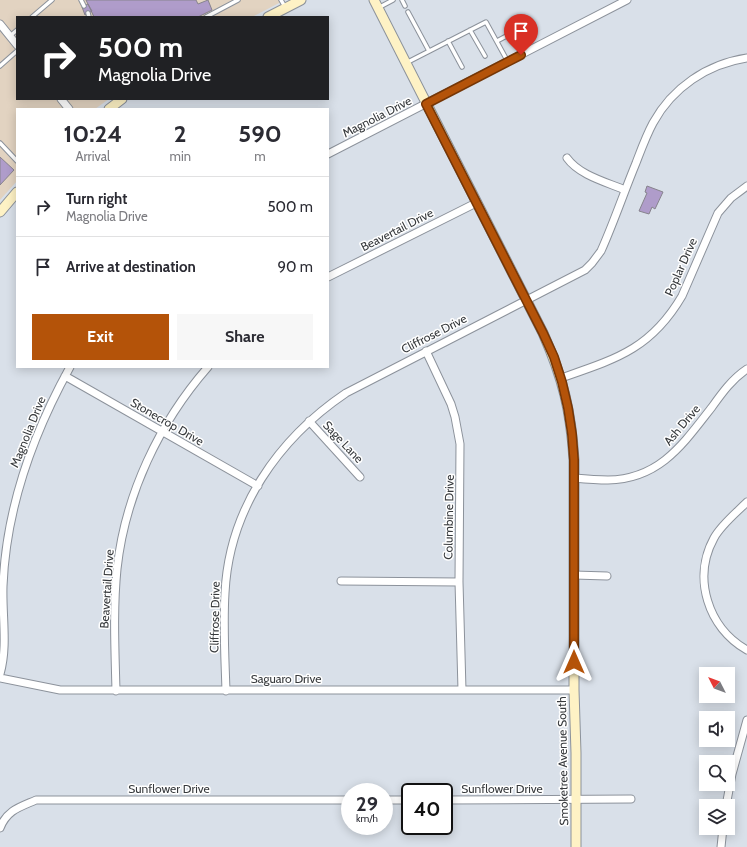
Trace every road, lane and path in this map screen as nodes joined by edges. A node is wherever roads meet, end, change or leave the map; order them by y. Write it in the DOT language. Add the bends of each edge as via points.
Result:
graph roads {
  1 [pos="52,0"];
  2 [pos="81,0"];
  3 [pos="238,0"];
  4 [pos="301,0"];
  5 [pos="393,0"];
  6 [pos="402,0"];
  7 [pos="627,0"];
  8 [pos="283,4"];
  9 [pos="376,4"];
  10 [pos="84,6"];
  11 [pos="405,6"];
  12 [pos="408,12"];
  13 [pos="33,16"];
  14 [pos="208,16"];
  15 [pos="269,16"];
  16 [pos="531,23"];
  17 [pos="0,24"];
  18 [pos="470,30"];
  19 [pos="16,31"];
  20 [pos="10,36"];
  21 [pos="448,41"];
  22 [pos="497,41"];
  23 [pos="16,44"];
  24 [pos="429,51"];
  25 [pos="16,52"];
  26 [pos="484,56"];
  27 [pos="747,58"];
  28 [pos="508,62"];
  29 [pos="406,63"];
  30 [pos="0,66"];
  31 [pos="462,67"];
  32 [pos="62,100"];
  33 [pos="121,100"];
  34 [pos="426,104"];
  35 [pos="68,108"];
  36 [pos="110,108"];
  37 [pos="0,143"];
  38 [pos="329,153"];
  39 [pos="567,158"];
  40 [pos="16,160"];
  41 [pos="747,186"];
  42 [pos="625,190"];
  43 [pos="16,193"];
  44 [pos="476,203"];
  45 [pos="0,212"];
  46 [pos="329,276"];
  47 [pos="526,300"];
  48 [pos="426,351"];
  49 [pos="69,368"];
  50 [pos="207,368"];
  51 [pos="747,369"];
  52 [pos="65,376"];
  53 [pos="561,378"];
  54 [pos="309,421"];
  55 [pos="162,432"];
  56 [pos="360,477"];
  57 [pos="574,478"];
  58 [pos="258,486"];
  59 [pos="747,502"];
  60 [pos="574,575"];
  61 [pos="607,576"];
  62 [pos="341,581"];
  63 [pos="459,582"];
  64 [pos="747,650"];
  65 [pos="0,674"];
  66 [pos="0,678"];
  67 [pos="462,690"];
  68 [pos="574,690"];
  69 [pos="116,691"];
  70 [pos="226,691"];
  71 [pos="747,720"];
  72 [pos="631,799"];
  73 [pos="727,799"];
  74 [pos="341,800"];
  75 [pos="453,800"];
  76 [pos="576,800"];
  77 [pos="0,828"];
  78 [pos="722,835"];
  79 [pos="576,847"];
  80 [pos="721,847"];
  1 -- 13 [label="lane"];
  2 -- 10 [label="lane"];
  3 -- 14 [label="lane"];
  4 -- 8 [label="street"];
  5 -- 9 [label="lane"];
  6 -- 11 [label="lane"];
  7 -- 28 [label="street, Magnolia Drive"];
  8 -- 15 [label="street"];
  9 -- 29 [label="street, Smoketree Avenue South"];
  12 -- 24 [label="lane"];
  16 -- 22 [label="lane"];
  17 -- 20 [label="street"];
  18 -- 21 [label="lane"];
  18 -- 22 [label="lane" via="486,22"];
  18 -- 26 [label="lane"];
  19 -- 20 [label="lane"];
  20 -- 23 [label="street"];
  21 -- 24 [label="lane"];
  21 -- 31 [label="lane"];
  22 -- 28 [label="lane"];
  24 -- 29 [label="lane"];
  25 -- 30 [label="lane"];
  27 -- 42 [label="street, Cliffrose Drive" via="725,63 705,72 687,83 671,98 652,124"];
  28 -- 34 [label="street, Magnolia Drive"];
  29 -- 34 [label="street, Smoketree Avenue South"];
  32 -- 35 [label="street"];
  33 -- 36 [label="street"];
  34 -- 38 [label="street, Magnolia Drive"];
  34 -- 44 [label="street, Smoketree Avenue South"];
  37 -- 40 [label="lane"];
  39 -- 42 [label="street" via="581,171"];
  41 -- 53 [label="street, Poplar Drive" via="731,198 718,213 682,296 660,326 622,356"];
  42 -- 47 [label="street, Cliffrose Drive" via="603,246 592,263 581,272"];
  43 -- 45 [label="street"];
  44 -- 46 [label="street, Beavertail Drive"];
  44 -- 47 [label="street, Smoketree Avenue South"];
  47 -- 48 [label="street, Cliffrose Drive"];
  47 -- 53 [label="street, Smoketree Avenue South" via="546,339"];
  48 -- 54 [label="street, Cliffrose Drive" via="346,393"];
  48 -- 63 [label="street, Columbine Drive" via="449,398 458,430"];
  49 -- 52 [label="street, Magnolia Drive"];
  50 -- 55 [label="street, Beavertail Drive" via="180,402"];
  51 -- 57 [label="street, Ash Drive" via="729,385 683,444 657,466 642,473 608,480"];
  52 -- 55 [label="street, Stonecrop Drive"];
  52 -- 65 [label="street, Magnolia Drive" via="36,436 13,510 6,548 3,586 4,646"];
  53 -- 57 [label="street, Smoketree Avenue South" via="572,434"];
  54 -- 56 [label="street, Sage Lane"];
  54 -- 58 [label="street, Cliffrose Drive" via="281,451"];
  55 -- 58 [label="street, Stonecrop Drive"];
  55 -- 69 [label="street, Beavertail Drive" via="139,481 122,539 115,598"];
  57 -- 60 [label="street, Smoketree Avenue South"];
  58 -- 70 [label="street, Cliffrose Drive" via="238,528 228,571 225,593"];
  59 -- 64 [label="street" via="717,533 706,559 704,580 707,600 715,620 728,636"];
  60 -- 61 [label="street"];
  60 -- 68 [label="street, Smoketree Avenue South"];
  62 -- 63 [label="street"];
  63 -- 67 [label="street, Columbine Drive"];
  66 -- 69 [label="street, Saguaro Drive" via="60,690"];
  67 -- 68 [label="street, Saguaro Drive"];
  67 -- 70 [label="street, Saguaro Drive"];
  68 -- 76 [label="street, Smoketree Avenue South"];
  69 -- 70 [label="street, Saguaro Drive"];
  71 -- 73 [label="street"];
  72 -- 76 [label="street, Sunflower Drive"];
  74 -- 77 [label="street, Sunflower Drive" via="36,800 15,808"];
  75 -- 76 [label="street, Sunflower Drive"];
  76 -- 79 [label="street, Smoketree Avenue South"];
  78 -- 80 [label="street"];
}
